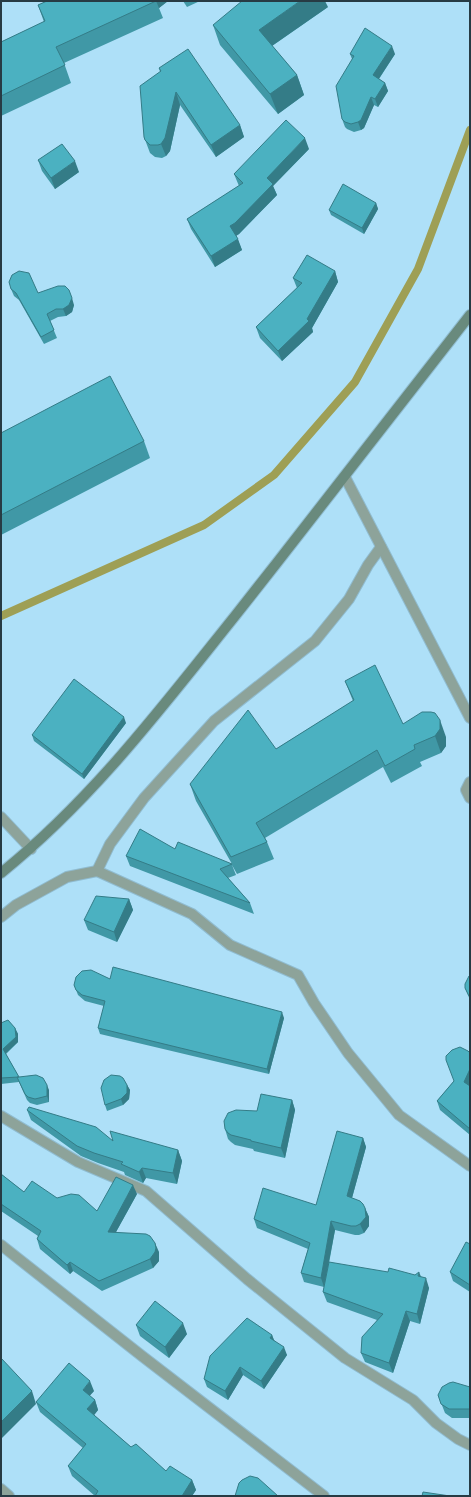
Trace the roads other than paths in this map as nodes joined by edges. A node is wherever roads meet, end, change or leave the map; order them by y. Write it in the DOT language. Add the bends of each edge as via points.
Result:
graph roads {
  1 [pos="470,315"];
  2 [pos="344,477"];
  3 [pos="381,547"];
  4 [pos="470,718"];
  5 [pos="470,782"];
  6 [pos="470,798"];
  7 [pos="1,817"];
  8 [pos="30,849"];
  9 [pos="97,871"];
  10 [pos="1,873"];
  11 [pos="1,917"];
  12 [pos="1,1116"];
  13 [pos="470,1166"];
  14 [pos="1,1245"];
  15 [pos="470,1445"];
  16 [pos="1,1489"];
  17 [pos="9,1496"];
  18 [pos="324,1496"];
  1 -- 2 [label="street"];
  2 -- 3 [label="street"];
  2 -- 8 [label="street" via="132,743 68,813"];
  3 -- 4 [label="street"];
  3 -- 9 [label="street" via="368,564 349,599 315,641 214,721 144,798 110,844"];
  5 -- 6 [label="street" via="466,790"];
  7 -- 8 [label="street"];
  8 -- 10 [label="street"];
  9 -- 11 [label="street" via="67,877 16,905"];
  9 -- 13 [label="street" via="192,914 230,945 298,975 348,1053 399,1115"];
  12 -- 15 [label="street" via="78,1162 146,1191 247,1279 345,1358 413,1400 436,1423"];
  14 -- 18 [label="street"];
  16 -- 17 [label="street"];
}
